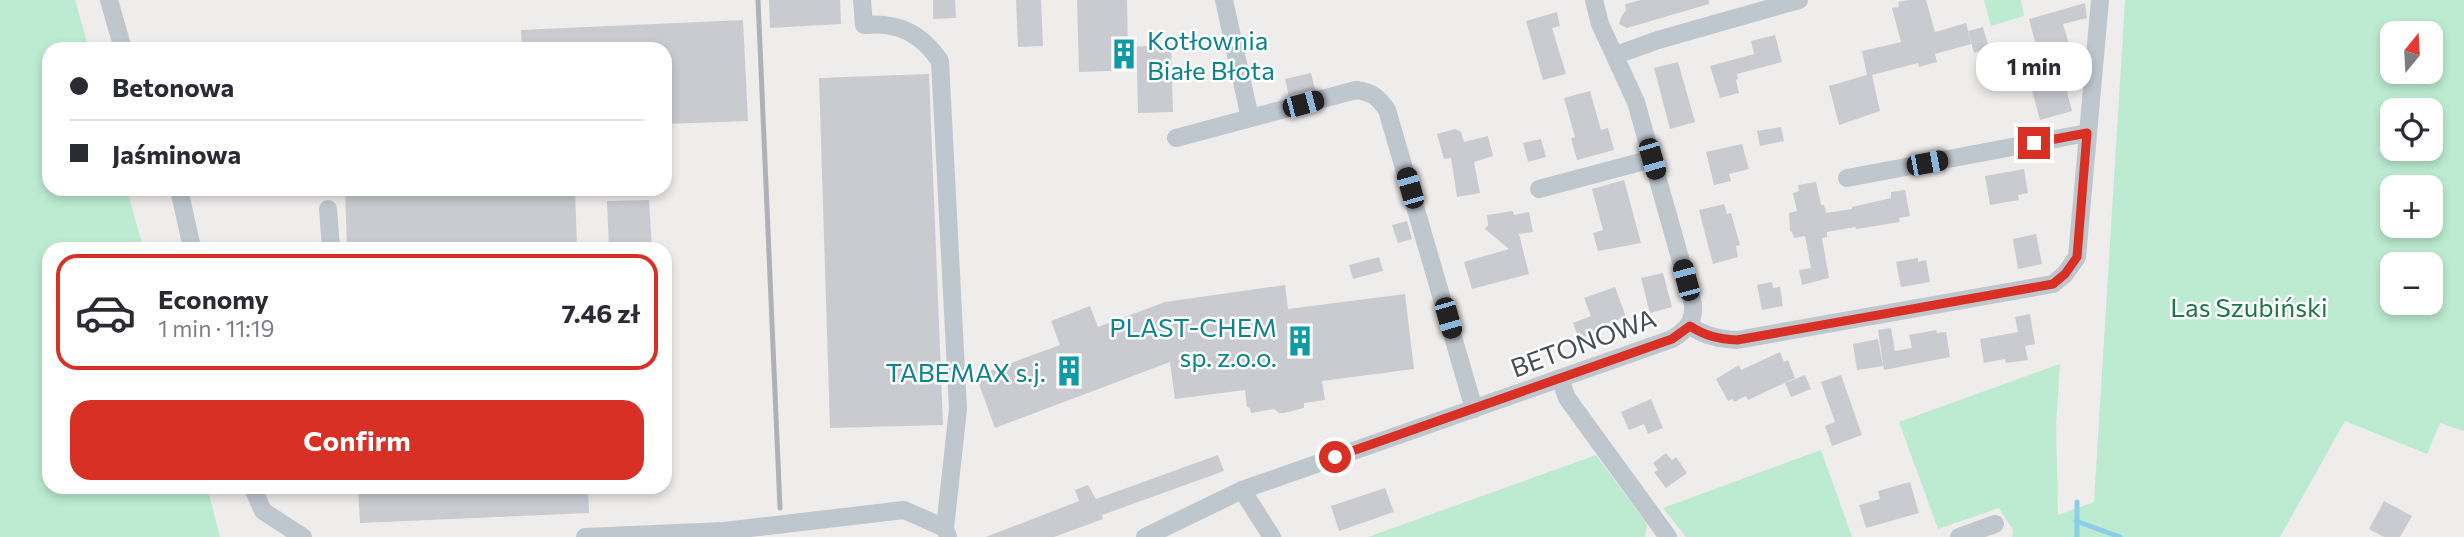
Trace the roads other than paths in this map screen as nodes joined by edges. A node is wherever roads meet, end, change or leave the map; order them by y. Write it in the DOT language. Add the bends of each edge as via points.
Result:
graph roads {
  1 [pos="109,0"];
  2 [pos="862,0"];
  3 [pos="1224,0"];
  4 [pos="1594,0"];
  5 [pos="1799,0"];
  6 [pos="2100,0"];
  7 [pos="121,42"];
  8 [pos="1616,55"];
  9 [pos="1250,118"];
  10 [pos="2087,133"];
  11 [pos="1176,138"];
  12 [pos="1652,159"];
  13 [pos="1847,178"];
  14 [pos="1539,189"];
  15 [pos="181,196"];
  16 [pos="328,209"];
  17 [pos="191,242"];
  18 [pos="331,242"];
  19 [pos="1690,326"];
  20 [pos="1560,379"];
  21 [pos="1474,409"];
  22 [pos="1242,490"];
  23 [pos="256,494"];
  24 [pos="1995,524"];
  25 [pos="946,533"];
  26 [pos="303,537"];
  27 [pos="585,537"];
  28 [pos="1145,537"];
  29 [pos="1272,537"];
  30 [pos="1668,537"];
  31 [pos="1959,537"];
  1 -- 7 [label="street"];
  2 -- 25 [label="street" via="864,25 883,23 903,29 929,44 940,61 958,409"];
  3 -- 9 [label="street"];
  4 -- 8 [label="street"];
  5 -- 8 [label="street"];
  6 -- 10 [label="street"];
  8 -- 12 [label="street" via="1636,102"];
  9 -- 11 [label="street"];
  9 -- 21 [label="street" via="1356,90 1379,98 1387,110"];
  10 -- 13 [label="street"];
  10 -- 19 [label="street, BETONOWA" via="2077,257 2053,284 1737,340 1719,339"];
  12 -- 14 [label="street"];
  12 -- 19 [label="street" via="1693,304"];
  15 -- 17 [label="street"];
  16 -- 18 [label="street"];
  19 -- 20 [label="street, BETONOWA" via="1672,339"];
  20 -- 21 [label="street, BETONOWA"];
  20 -- 30 [label="street" via="1567,398"];
  21 -- 22 [label="street, BETONOWA"];
  22 -- 28 [label="street, BETONOWA"];
  22 -- 29 [label="street"];
  23 -- 26 [label="street" via="263,511"];
  24 -- 31 [label="street"];
  25 -- 27 [label="street" via="905,510 724,531"];
}
